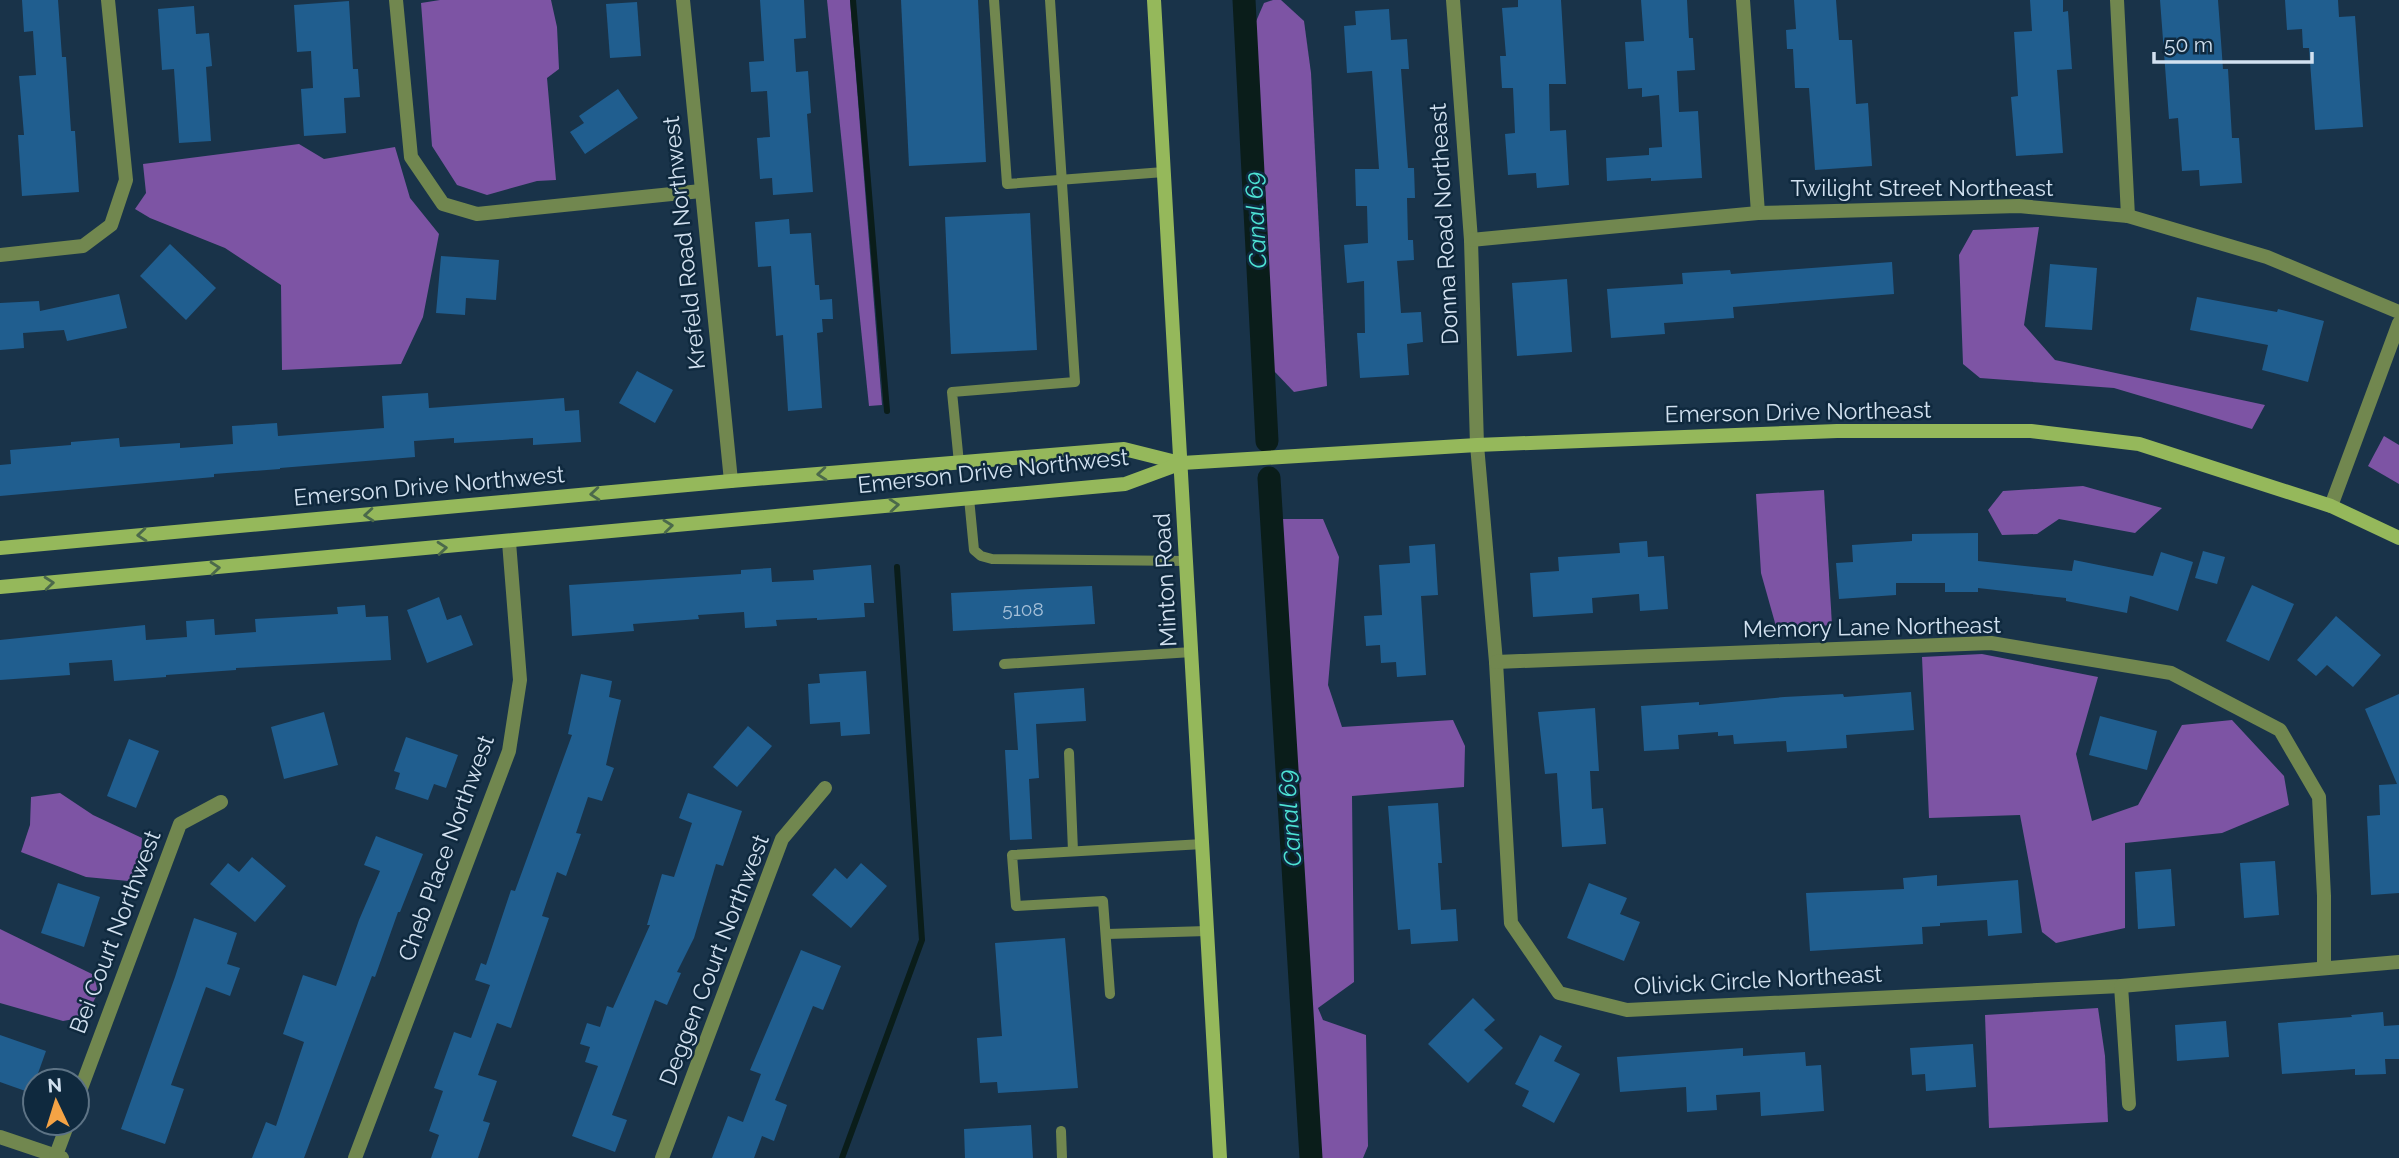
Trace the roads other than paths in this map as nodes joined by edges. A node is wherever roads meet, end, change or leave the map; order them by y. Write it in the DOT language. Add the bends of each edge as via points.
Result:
graph roads {
  1 [pos="108,0"];
  2 [pos="396,0"];
  3 [pos="683,0"];
  4 [pos="994,0"];
  5 [pos="1050,0"];
  6 [pos="1154,0"];
  7 [pos="1453,0"];
  8 [pos="1743,0"];
  9 [pos="2117,0"];
  10 [pos="1164,172"];
  11 [pos="1061,180"];
  12 [pos="701,191"];
  13 [pos="1758,213"];
  14 [pos="2129,216"];
  15 [pos="1471,240"];
  16 [pos="0,255"];
  17 [pos="2399,312"];
  18 [pos="2399,323"];
  19 [pos="1477,445"];
  20 [pos="958,463"];
  21 [pos="1182,463"];
  22 [pos="731,481"];
  23 [pos="969,498"];
  24 [pos="2331,506"];
  25 [pos="2399,538"];
  26 [pos="509,542"];
  27 [pos="0,548"];
  28 [pos="1187,561"];
  29 [pos="0,587"];
  30 [pos="1192,652"];
  31 [pos="1496,662"];
  32 [pos="1004,664"];
  33 [pos="1069,753"];
  34 [pos="825,788"];
  35 [pos="221,802"];
  36 [pos="1203,844"];
  37 [pos="1073,851"];
  38 [pos="1208,931"];
  39 [pos="1107,934"];
  40 [pos="2399,962"];
  41 [pos="2324,968"];
  42 [pos="2121,986"];
  43 [pos="1110,994"];
  44 [pos="89,1067"];
  45 [pos="2129,1104"];
  46 [pos="1061,1131"];
  47 [pos="0,1137"];
  48 [pos="64,1137"];
  49 [pos="59,1157"];
  50 [pos="355,1158"];
  51 [pos="662,1158"];
  52 [pos="1062,1158"];
  53 [pos="1220,1158"];
  1 -- 16 [label="street" via="125,180 111,225 83,246"];
  2 -- 12 [label="street" via="411,157 443,204 477,214"];
  3 -- 12 [label="street, Krefeld Road Northwest"];
  4 -- 11 [label="lane" via="1007,184"];
  5 -- 11 [label="lane"];
  6 -- 10 [label="street, Minton Road"];
  7 -- 15 [label="street, Donna Road Northeast"];
  8 -- 13 [label="street"];
  9 -- 14 [label="street"];
  10 -- 11 [label="lane"];
  10 -- 21 [label="street, Minton Road"];
  11 -- 20 [label="lane" via="1075,382 952,392"];
  12 -- 22 [label="street, Krefeld Road Northwest"];
  13 -- 14 [label="street, Twilight Street Northeast" via="2019,206"];
  13 -- 15 [label="street, Twilight Street Northeast"];
  14 -- 17 [label="street, Twilight Street Northeast" via="2267,257"];
  15 -- 19 [label="street, Donna Road Northeast"];
  18 -- 24 [label="street"];
  19 -- 21 [label="street, Emerson Drive Northeast"];
  19 -- 24 [label="street, Emerson Drive Northeast" via="1837,432 2031,432 2139,444"];
  19 -- 31 [label="street, Olivick Circle Northeast"];
  20 -- 21 [label="street, Emerson Drive Northwest" via="1124,449"];
  20 -- 22 [label="street, Emerson Drive Northwest, one-way"];
  21 -- 23 [label="street, Emerson Drive Northwest" via="1125,484"];
  21 -- 28 [label="street, Minton Road"];
  22 -- 27 [label="street, Emerson Drive Northwest, one-way"];
  26 -- 23 [label="street, Emerson Drive Northwest, one-way"];
  23 -- 28 [label="lane" via="975,550 981,556"];
  24 -- 25 [label="street, Emerson Drive Northeast"];
  29 -- 26 [label="street, Emerson Drive Northwest, one-way"];
  26 -- 50 [label="street, Cheb Place Northwest" via="520,680 509,751"];
  28 -- 30 [label="street, Minton Road"];
  30 -- 32 [label="lane"];
  30 -- 36 [label="street, Minton Road"];
  31 -- 41 [label="street, Memory Lane Northeast" via="1991,643 2171,673 2280,730 2319,797"];
  31 -- 42 [label="street, Olivick Circle Northeast" via="1511,923 1559,993 1628,1010"];
  33 -- 37 [label="lane"];
  34 -- 51 [label="street, Deggen Court Northwest" via="782,839"];
  35 -- 44 [label="street, Bei Court Northwest" via="180,824"];
  36 -- 37 [label="lane"];
  36 -- 38 [label="street, Minton Road"];
  37 -- 39 [label="lane" via="1012,855 1016,906 1103,901"];
  38 -- 39 [label="lane"];
  38 -- 53 [label="street, Minton Road"];
  39 -- 43 [label="lane"];
  40 -- 41 [label="street, Olivick Circle Northeast"];
  41 -- 42 [label="street, Olivick Circle Northeast"];
  42 -- 45 [label="street"];
  46 -- 52 [label="lane"];
  47 -- 49 [label="street"];
  48 -- 49 [label="street"];
}
